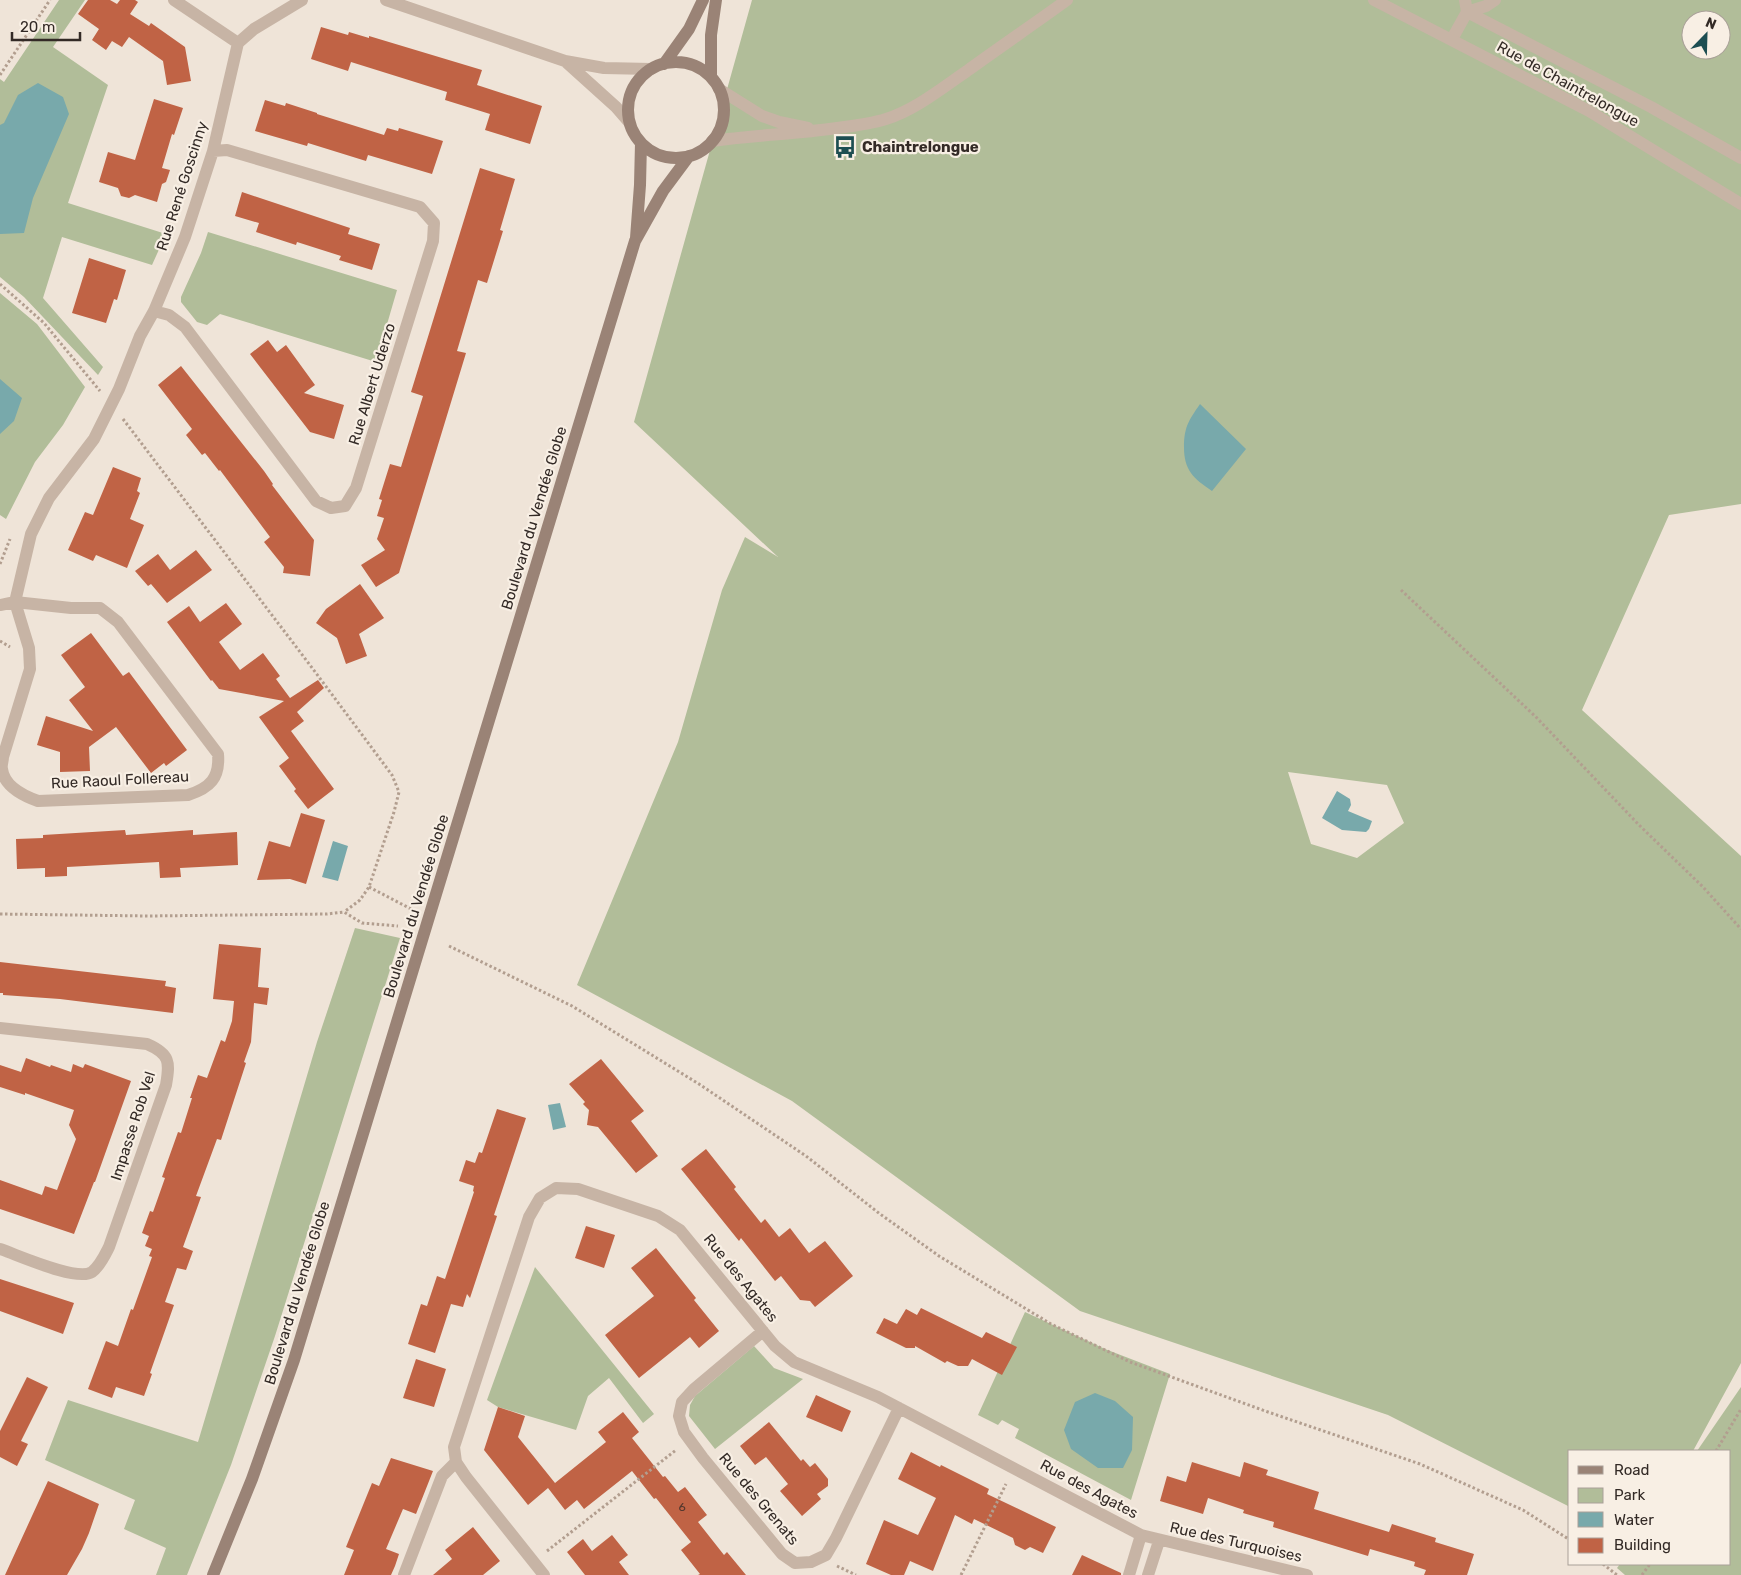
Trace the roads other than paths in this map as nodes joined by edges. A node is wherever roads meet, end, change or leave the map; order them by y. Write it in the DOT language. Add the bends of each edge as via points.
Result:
graph roads {
  1 [pos="174,0"];
  2 [pos="302,0"];
  3 [pos="386,0"];
  4 [pos="703,0"];
  5 [pos="716,0"];
  6 [pos="1067,0"];
  7 [pos="1374,0"];
  8 [pos="1495,0"];
  9 [pos="1466,6"];
  10 [pos="1452,40"];
  11 [pos="238,43"];
  12 [pos="565,61"];
  13 [pos="664,64"];
  14 [pos="651,69"];
  15 [pos="711,77"];
  16 [pos="719,89"];
  17 [pos="629,122"];
  18 [pos="820,130"];
  19 [pos="712,141"];
  20 [pos="641,143"];
  21 [pos="212,150"];
  22 [pos="689,156"];
  23 [pos="1741,158"];
  24 [pos="1741,204"];
  25 [pos="635,241"];
  26 [pos="154,311"];
  27 [pos="15,602"];
  28 [pos="0,605"];
  29 [pos="0,1028"];
  30 [pos="0,1249"];
  31 [pos="763,1331"];
  32 [pos="899,1408"];
  33 [pos="456,1462"];
  34 [pos="1141,1535"];
  35 [pos="1159,1541"];
  36 [pos="213,1575"];
  37 [pos="404,1575"];
  38 [pos="544,1575"];
  39 [pos="1129,1575"];
  40 [pos="1148,1575"];
  41 [pos="1303,1575"];
  1 -- 11 [label="street"];
  2 -- 11 [label="street" via="254,29"];
  3 -- 12 [label="street"];
  4 -- 13 [label="main road" via="689,29"];
  5 -- 15 [label="main road" via="711,35"];
  6 -- 18 [label="street" via="914,107 887,119"];
  7 -- 10 [label="street, Rue de Chaintrelongue"];
  8 -- 9 [label="street" via="1486,6"];
  9 -- 10 [label="street"];
  9 -- 23 [label="street"];
  10 -- 24 [label="street, Rue de Chaintrelongue" via="1589,111"];
  11 -- 21 [label="street, Rue René Goscinny"];
  12 -- 14 [label="street" via="604,68"];
  12 -- 17 [label="street"];
  13 -- 14 [label="main road"];
  13 -- 15 [label="main road" via="680,62 697,67"];
  14 -- 17 [label="main road" via="631,92"];
  15 -- 16 [label="main road"];
  16 -- 18 [label="street" via="762,116"];
  16 -- 19 [label="main road" via="723,116"];
  17 -- 20 [label="main road"];
  18 -- 19 [label="street"];
  19 -- 22 [label="main road"];
  20 -- 22 [label="main road" via="663,156"];
  20 -- 25 [label="main road, Boulevard du Vendée Globe"];
  21 -- 26 [label="street, Rue René Goscinny" via="185,237"];
  21 -- 26 [label="street, Rue Albert Uderzo" via="228,150 420,207 434,223 433,241 356,488 345,506 330,508 316,501 185,327 169,315"];
  22 -- 25 [label="main road, Boulevard du Vendée Globe" via="663,191"];
  25 -- 36 [label="main road, Boulevard du Vendée Globe" via="294,1360 252,1479"];
  26 -- 27 [label="street, Rue René Goscinny" via="94,439 42,512 27,549"];
  27 -- 27 [label="street, Rue Raoul Follereau" via="30,648 30,670 3,757 2,770 6,780 20,794 38,801 188,795 212,783 219,768 218,754 118,622 100,608"];
  27 -- 28 [label="street"];
  29 -- 30 [label="street, Impasse Rob Vel" via="148,1044 165,1055 169,1066 166,1085 109,1246 92,1273 67,1273"];
  31 -- 32 [label="street, Rue des Agates" via="794,1362"];
  31 -- 32 [label="street, Rue des Grenats" via="694,1389 682,1402 680,1416 689,1439 782,1554 795,1563 811,1562 826,1555"];
  31 -- 33 [label="street, Rue des Agates" via="680,1230 658,1216 578,1188 556,1188 540,1198 529,1217 454,1447"];
  32 -- 34 [label="street, Rue des Agates"];
  33 -- 37 [label="street" via="442,1476"];
  33 -- 38 [label="street"];
  34 -- 35 [label="street, Rue des Agates"];
  34 -- 39 [label="street"];
  35 -- 40 [label="street"];
  35 -- 41 [label="street, Rue des Turquoises"];
}
